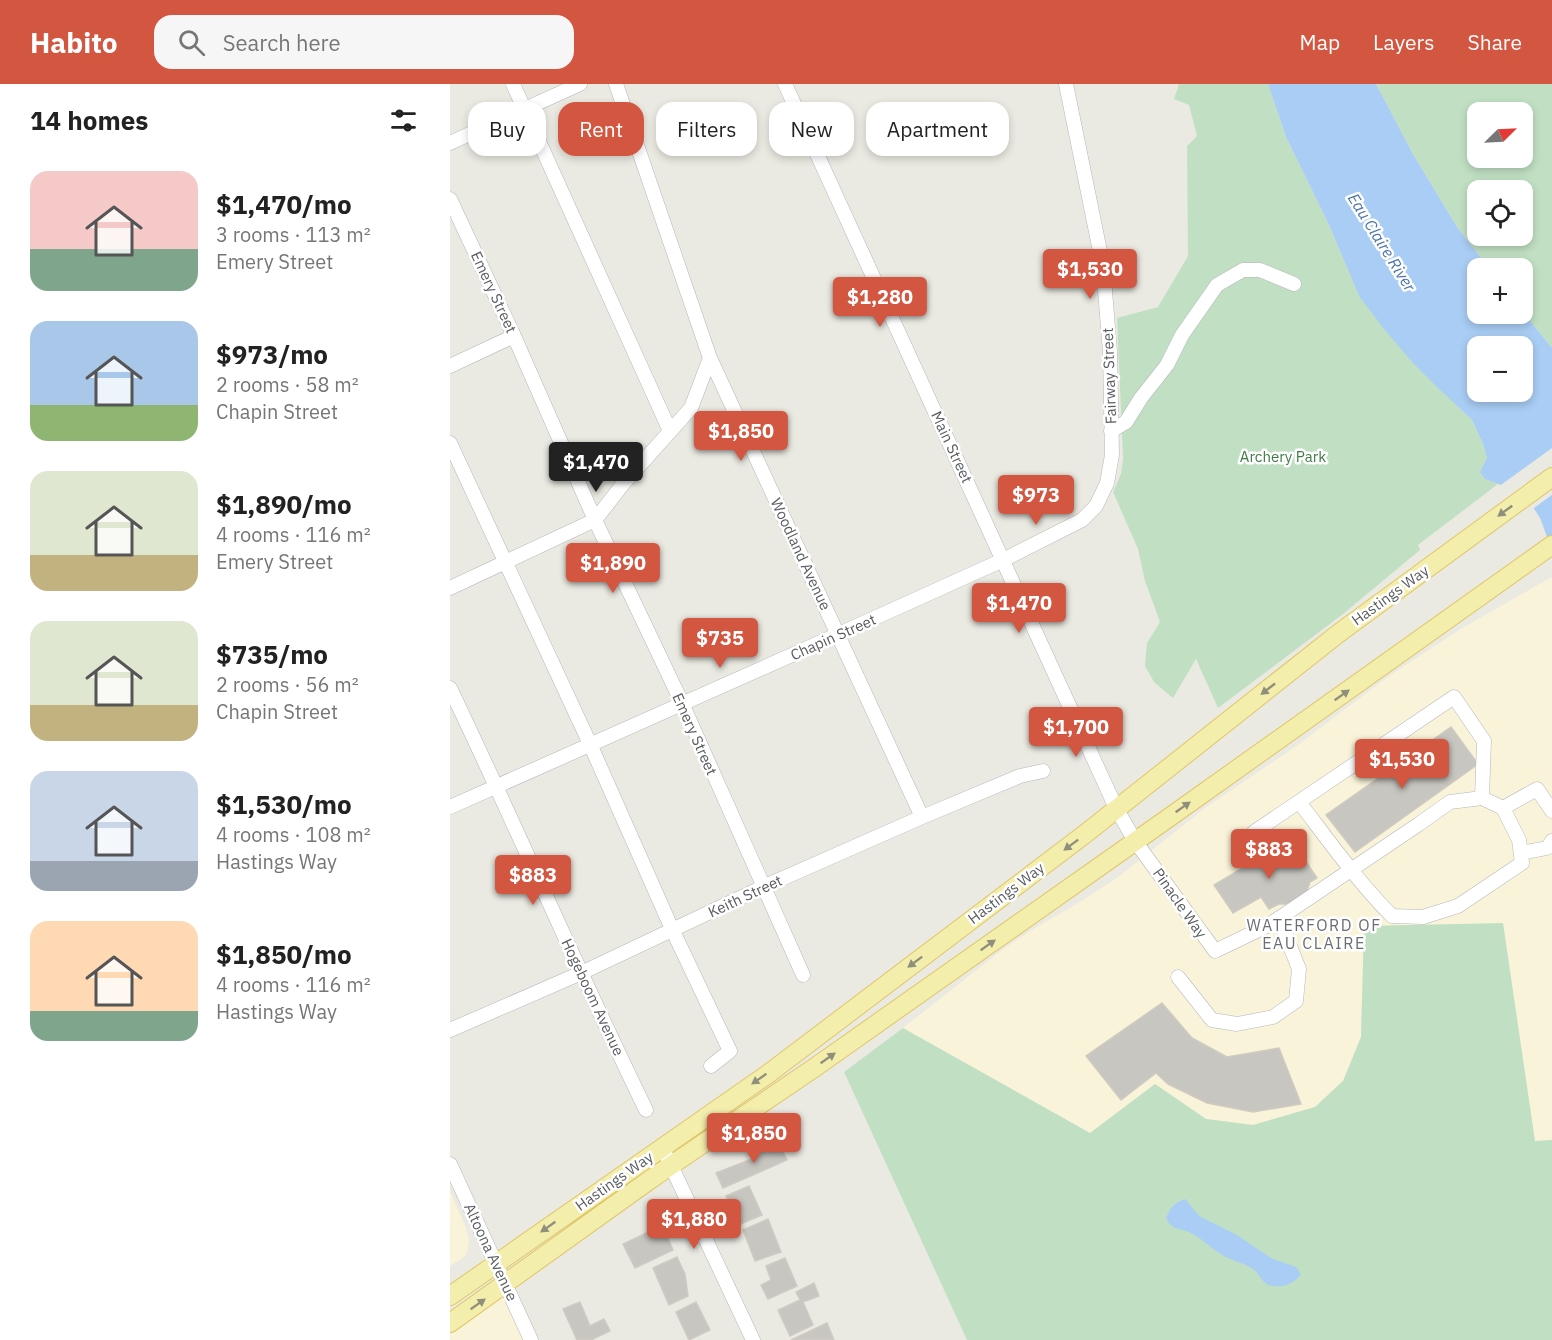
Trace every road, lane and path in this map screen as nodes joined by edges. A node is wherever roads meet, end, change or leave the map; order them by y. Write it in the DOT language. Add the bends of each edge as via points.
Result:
graph roads {
  1 [pos="513,84"];
  2 [pos="580,84"];
  3 [pos="616,84"];
  4 [pos="785,84"];
  5 [pos="1066,84"];
  6 [pos="521,102"];
  7 [pos="540,102"];
  8 [pos="468,135"];
  9 [pos="450,143"];
  10 [pos="545,156"];
  11 [pos="450,199"];
  12 [pos="1294,284"];
  13 [pos="514,336"];
  14 [pos="710,358"];
  15 [pos="450,366"];
  16 [pos="670,431"];
  17 [pos="1112,431"];
  18 [pos="450,443"];
  19 [pos="1552,477"];
  20 [pos="595,520"];
  21 [pos="1082,520"];
  22 [pos="1552,544"];
  23 [pos="1004,560"];
  24 [pos="506,562"];
  25 [pos="450,588"];
  26 [pos="839,634"];
  27 [pos="450,688"];
  28 [pos="682,703"];
  29 [pos="590,744"];
  30 [pos="1043,771"];
  31 [pos="497,786"];
  32 [pos="1482,798"];
  33 [pos="1299,802"];
  34 [pos="450,807"];
  35 [pos="1116,808"];
  36 [pos="1503,808"];
  37 [pos="1552,811"];
  38 [pos="922,817"];
  39 [pos="1254,832"];
  40 [pos="1136,841"];
  41 [pos="1552,841"];
  42 [pos="1521,854"];
  43 [pos="1352,869"];
  44 [pos="763,886"];
  45 [pos="1279,918"];
  46 [pos="672,929"];
  47 [pos="580,972"];
  48 [pos="803,975"];
  49 [pos="1178,977"];
  50 [pos="450,1029"];
  51 [pos="711,1066"];
  52 [pos="646,1110"];
  53 [pos="662,1148"];
  54 [pos="450,1164"];
  55 [pos="671,1165"];
  56 [pos="496,1263"];
  57 [pos="505,1284"];
  58 [pos="450,1296"];
  59 [pos="450,1323"];
  60 [pos="531,1340"];
  61 [pos="753,1340"];
  1 -- 6 [label="street"];
  2 -- 7 [label="street"];
  3 -- 14 [label="street, Woodland Avenue"];
  4 -- 23 [label="street, Main Street"];
  5 -- 17 [label="street, Fairway Street" via="1104,266"];
  8 -- 9 [label="street"];
  10 -- 16 [label="street"];
  11 -- 13 [label="street, Emery Street"];
  12 -- 17 [label="street" via="1260,270 1243,270 1217,285 1126,422"];
  13 -- 15 [label="street"];
  13 -- 20 [label="street, Emery Street"];
  14 -- 16 [label="street" via="691,408"];
  14 -- 26 [label="street, Woodland Avenue"];
  16 -- 20 [label="street"];
  17 -- 21 [label="street, Fairway Street" via="1107,483 1096,506"];
  18 -- 24 [label="street"];
  19 -- 35 [label="main road, Hastings Way, one-way" via="1339,633"];
  20 -- 24 [label="street"];
  20 -- 28 [label="street, Emery Street"];
  21 -- 23 [label="street, Chapin Street"];
  40 -- 22 [label="main road, Hastings Way, one-way"];
  23 -- 26 [label="street, Chapin Street"];
  23 -- 35 [label="street, Main Street"];
  24 -- 25 [label="street"];
  24 -- 29 [label="street"];
  26 -- 28 [label="street, Chapin Street"];
  26 -- 38 [label="street, Woodland Avenue"];
  27 -- 31 [label="street, Hogeboom Avenue"];
  28 -- 29 [label="street, Chapin Street"];
  28 -- 44 [label="street, Emery Street"];
  29 -- 31 [label="street, Chapin Street"];
  29 -- 46 [label="street"];
  30 -- 38 [label="street, Keith Street" via="1020,776"];
  31 -- 34 [label="street, Chapin Street"];
  31 -- 47 [label="street, Hogeboom Avenue"];
  32 -- 33 [label="street" via="1484,741 1454,697"];
  32 -- 36 [label="street"];
  32 -- 43 [label="street, Pinacle Way" via="1450,802"];
  33 -- 39 [label="street"];
  33 -- 43 [label="street"];
  35 -- 40 [label="street, Main Street"];
  35 -- 53 [label="main road, Hastings Way, one-way" via="768,1074"];
  36 -- 37 [label="street" via="1537,789"];
  36 -- 42 [label="street" via="1519,840"];
  38 -- 44 [label="street, Keith Street"];
  40 -- 45 [label="street, Pinacle Way" via="1215,951"];
  55 -- 40 [label="main road, Hastings Way, one-way"];
  41 -- 42 [label="street" via="1546,848"];
  42 -- 43 [label="street" via="1522,863 1458,906 1423,917 1392,916"];
  43 -- 45 [label="street, Pinacle Way"];
  44 -- 46 [label="street, Keith Street"];
  44 -- 48 [label="street, Emery Street"];
  45 -- 49 [label="street" via="1299,969 1296,1001 1273,1017 1237,1024 1212,1020"];
  46 -- 47 [label="street, Keith Street"];
  46 -- 51 [label="street" via="730,1051"];
  47 -- 50 [label="street, Keith Street"];
  47 -- 52 [label="street, Hogeboom Avenue"];
  53 -- 55 [label="street"];
  53 -- 56 [label="main road, Hastings Way, one-way"];
  54 -- 56 [label="street, Altoona Avenue"];
  55 -- 57 [label="main road, Hastings Way"];
  55 -- 61 [label="street"];
  56 -- 57 [label="street, Altoona Avenue"];
  56 -- 58 [label="main road, Hastings Way"];
  59 -- 57 [label="main road, Hastings Way, one-way"];
  57 -- 60 [label="street, Altoona Avenue"];
}
